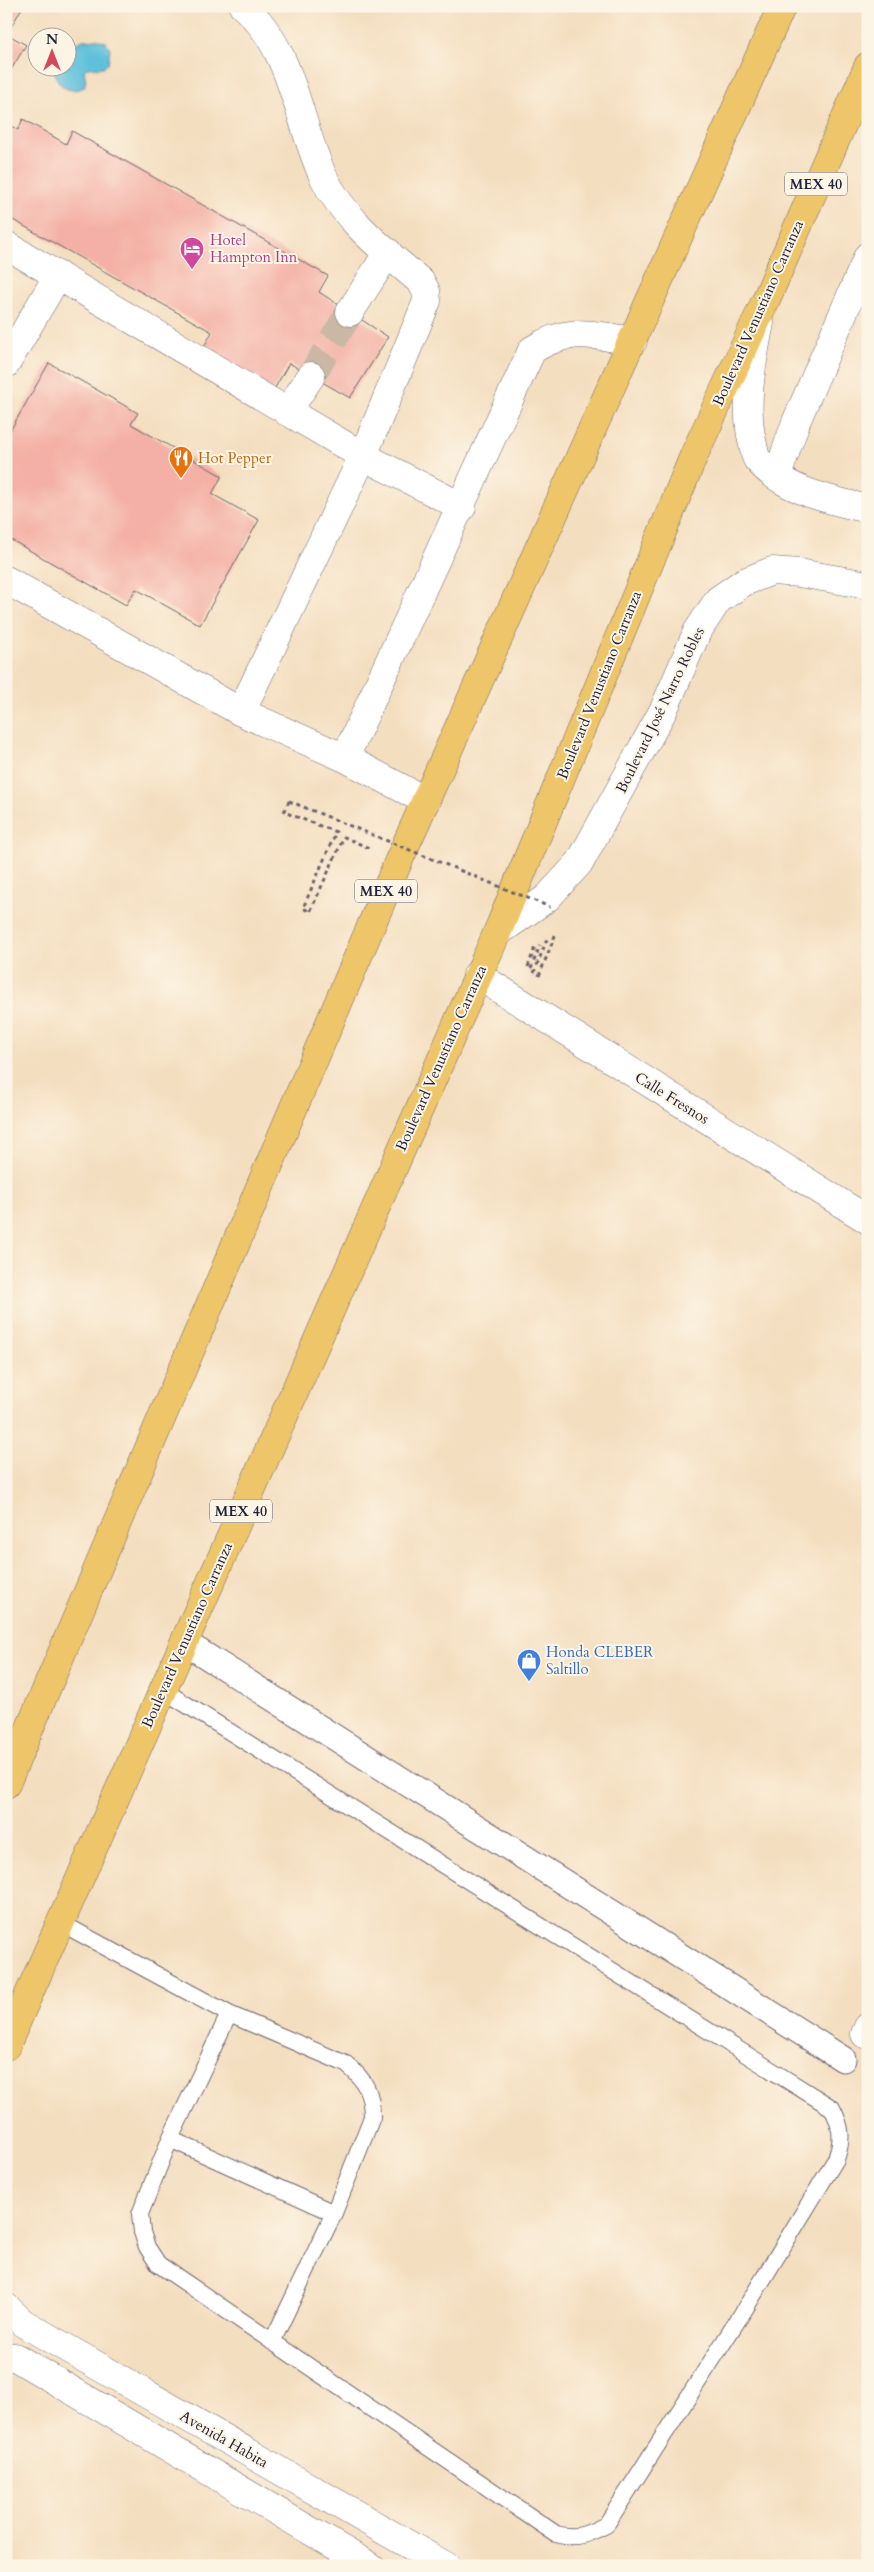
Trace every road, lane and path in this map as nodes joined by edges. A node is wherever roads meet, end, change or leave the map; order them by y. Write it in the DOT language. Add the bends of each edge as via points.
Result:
graph roads {
  1 [pos="243,6"];
  2 [pos="782,6"];
  3 [pos="868,66"];
  4 [pos="6,245"];
  5 [pos="388,252"];
  6 [pos="868,256"];
  7 [pos="58,275"];
  8 [pos="765,302"];
  9 [pos="350,312"];
  10 [pos="634,341"];
  11 [pos="6,364"];
  12 [pos="311,376"];
  13 [pos="287,412"];
  14 [pos="363,456"];
  15 [pos="777,476"];
  16 [pos="462,507"];
  17 [pos="868,509"];
  18 [pos="6,580"];
  19 [pos="868,585"];
  20 [pos="242,712"];
  21 [pos="345,758"];
  22 [pos="426,801"];
  23 [pos="400,860"];
  24 [pos="550,907"];
  25 [pos="497,933"];
  26 [pos="476,975"];
  27 [pos="868,1220"];
  28 [pos="184,1642"];
  29 [pos="163,1690"];
  30 [pos="6,1784"];
  31 [pos="60,1923"];
  32 [pos="229,2014"];
  33 [pos="6,2046"];
  34 [pos="843,2059"];
  35 [pos="170,2139"];
  36 [pos="334,2213"];
  37 [pos="6,2308"];
  38 [pos="272,2342"];
  39 [pos="6,2357"];
  40 [pos="370,2566"];
  41 [pos="446,2566"];
  1 -- 5 [label="street" via="259,20 279,50 310,142 340,206"];
  2 -- 10 [label="highway, MEX 40"];
  3 -- 8 [label="highway, Boulevard Venustiano Carranza / MEX 40"];
  4 -- 7 [label="street"];
  5 -- 9 [label="street"];
  5 -- 14 [label="street" via="421,282 427,301"];
  6 -- 15 [label="street" via="796,422"];
  7 -- 11 [label="street"];
  7 -- 13 [label="street"];
  8 -- 15 [label="street" via="751,371 749,429 756,458"];
  8 -- 25 [label="highway, Boulevard Venustiano Carranza / MEX 40" via="694,455"];
  10 -- 16 [label="street" via="582,333 564,334 532,350"];
  10 -- 22 [label="highway, MEX 40"];
  12 -- 13 [label="street"];
  13 -- 14 [label="street"];
  14 -- 16 [label="street"];
  14 -- 20 [label="street"];
  15 -- 17 [label="street" via="826,498"];
  16 -- 21 [label="street"];
  18 -- 20 [label="street"];
  19 -- 25 [label="street, Boulevard José Narro Robles" via="772,571 744,582 718,600 696,632 664,708 580,862 548,898"];
  20 -- 21 [label="street"];
  21 -- 22 [label="street"];
  22 -- 23 [label="highway, MEX 40"];
  23 -- 24 [label="path, bridge" via="344,837 310,912 303,908 336,832 284,812 290,801"];
  23 -- 30 [label="highway, MEX 40"];
  25 -- 26 [label="highway, Boulevard Venustiano Carranza / MEX 40"];
  26 -- 27 [label="street, Calle Fresnos"];
  26 -- 28 [label="highway, Boulevard Venustiano Carranza / MEX 40"];
  28 -- 29 [label="highway, Boulevard Venustiano Carranza / MEX 40"];
  28 -- 34 [label="street"];
  29 -- 31 [label="highway, Boulevard Venustiano Carranza / MEX 40"];
  29 -- 38 [label="lane" via="832,2108 840,2122 842,2141 836,2158 743,2312 606,2525 582,2537 556,2534"];
  31 -- 32 [label="lane"];
  31 -- 33 [label="highway, Boulevard Venustiano Carranza / MEX 40"];
  32 -- 35 [label="lane"];
  32 -- 36 [label="lane" via="346,2064 360,2076 368,2089 372,2117"];
  35 -- 36 [label="lane"];
  35 -- 38 [label="lane" via="140,2214 147,2247 158,2264 174,2277"];
  36 -- 38 [label="lane"];
  37 -- 41 [label="street, Avenida Habita" via="23,2323"];
  39 -- 40 [label="street" via="24,2362"];
}
